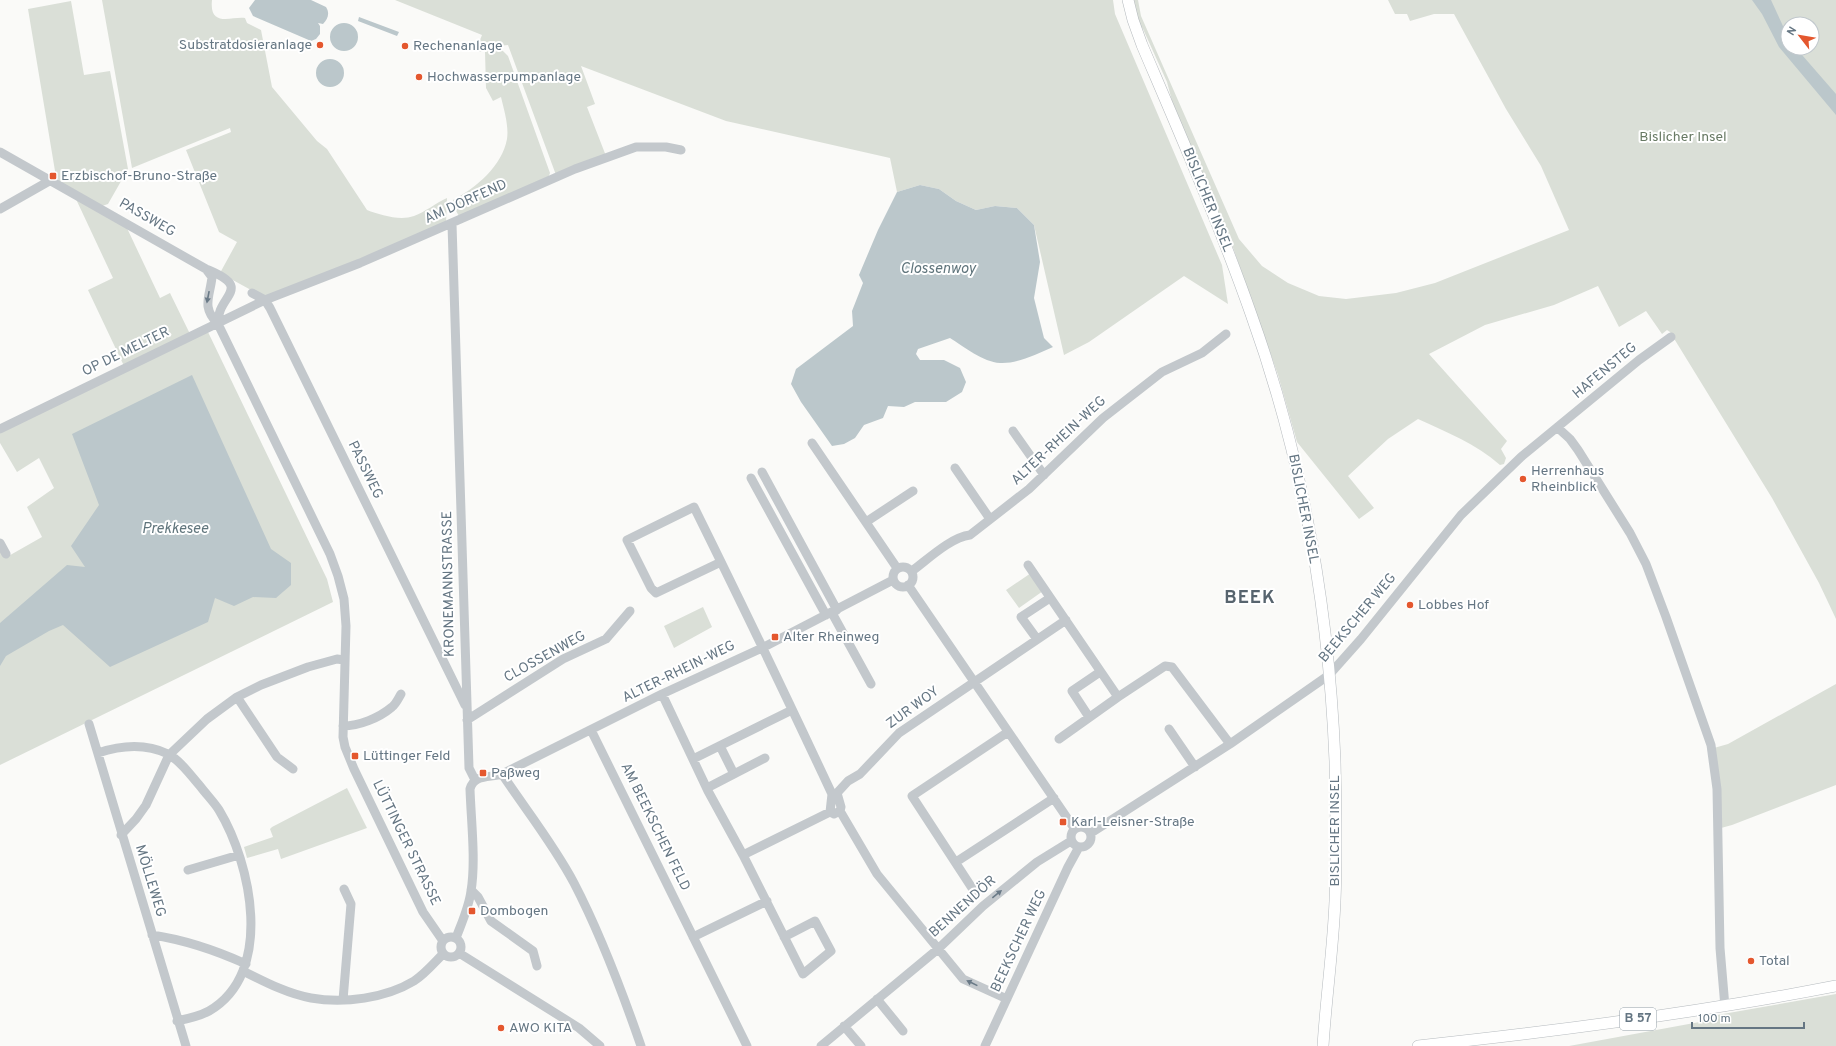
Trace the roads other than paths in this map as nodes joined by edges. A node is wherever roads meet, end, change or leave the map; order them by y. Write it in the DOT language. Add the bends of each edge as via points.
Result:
graph roads {
  1 [pos="1128,0"];
  2 [pos="681,150"];
  3 [pos="0,152"];
  4 [pos="51,180"];
  5 [pos="0,208"];
  6 [pos="452,224"];
  7 [pos="206,269"];
  8 [pos="252,293"];
  9 [pos="265,300"];
  10 [pos="218,324"];
  11 [pos="1226,334"];
  12 [pos="1671,337"];
  13 [pos="1558,428"];
  14 [pos="0,429"];
  15 [pos="1013,431"];
  16 [pos="812,443"];
  17 [pos="955,468"];
  18 [pos="762,472"];
  19 [pos="1044,475"];
  20 [pos="751,478"];
  21 [pos="913,490"];
  22 [pos="990,519"];
  23 [pos="866,522"];
  24 [pos="0,543"];
  25 [pos="6,554"];
  26 [pos="721,562"];
  27 [pos="1028,566"];
  28 [pos="897,568"];
  29 [pos="912,571"];
  30 [pos="893,580"];
  31 [pos="908,585"];
  32 [pos="1050,598"];
  33 [pos="630,611"];
  34 [pos="832,613"];
  35 [pos="1066,620"];
  36 [pos="1037,639"];
  37 [pos="762,648"];
  38 [pos="344,660"];
  39 [pos="1100,672"];
  40 [pos="1329,675"];
  41 [pos="974,682"];
  42 [pos="871,684"];
  43 [pos="401,694"];
  44 [pos="662,694"];
  45 [pos="1118,697"];
  46 [pos="237,698"];
  47 [pos="466,708"];
  48 [pos="792,710"];
  49 [pos="1090,717"];
  50 [pos="467,720"];
  51 [pos="88,724"];
  52 [pos="343,726"];
  53 [pos="1169,729"];
  54 [pos="591,730"];
  55 [pos="1008,732"];
  56 [pos="1059,739"];
  57 [pos="1230,744"];
  58 [pos="720,746"];
  59 [pos="98,753"];
  60 [pos="169,754"];
  61 [pos="765,758"];
  62 [pos="693,760"];
  63 [pos="1195,767"];
  64 [pos="293,769"];
  65 [pos="502,774"];
  66 [pos="734,774"];
  67 [pos="475,780"];
  68 [pos="707,788"];
  69 [pos="834,794"];
  70 [pos="1054,798"];
  71 [pos="840,811"];
  72 [pos="830,812"];
  73 [pos="1074,828"];
  74 [pos="1091,833"];
  75 [pos="121,834"];
  76 [pos="1070,840"];
  77 [pos="1079,847"];
  78 [pos="743,855"];
  79 [pos="239,856"];
  80 [pos="956,862"];
  81 [pos="188,870"];
  82 [pos="344,888"];
  83 [pos="471,890"];
  84 [pos="974,891"];
  85 [pos="767,901"];
  86 [pos="152,935"];
  87 [pos="784,936"];
  88 [pos="693,937"];
  89 [pos="456,938"];
  90 [pos="443,941"];
  91 [pos="938,949"];
  92 [pos="459,953"];
  93 [pos="443,954"];
  94 [pos="536,966"];
  95 [pos="245,968"];
  96 [pos="1836,986"];
  97 [pos="1007,999"];
  98 [pos="342,1000"];
  99 [pos="877,1000"];
  100 [pos="1725,1007"];
  101 [pos="177,1021"];
  102 [pos="844,1026"];
  103 [pos="903,1031"];
  104 [pos="186,1046"];
  105 [pos="600,1046"];
  106 [pos="641,1046"];
  107 [pos="748,1046"];
  108 [pos="820,1046"];
  109 [pos="861,1046"];
  110 [pos="985,1046"];
  111 [pos="1323,1046"];
  112 [pos="1418,1046"];
  1 -- 40 [label="main road, BISLICHER INSEL" via="1142,45 1225,242 1272,378 1304,508"];
  2 -- 6 [label="street, AM DORFEND" via="636,147 568,172"];
  3 -- 4 [label="street"];
  4 -- 5 [label="street"];
  4 -- 7 [label="street, PASSWEG"];
  6 -- 9 [label="street, AM DORFEND"];
  6 -- 47 [label="street, KRONEMANNSTRASSE"];
  7 -- 10 [label="street, LÜTTINGER STRASSE, one-way" via="212,277 208,309"];
  7 -- 10 [label="street, PASSWEG" via="228,280 232,286 231,294 217,315"];
  8 -- 9 [label="street"];
  9 -- 10 [label="street, OP DE MELTER"];
  9 -- 47 [label="street, PASSWEG"];
  10 -- 14 [label="street, OP DE MELTER"];
  10 -- 38 [label="street, LÜTTINGER STRASSE" via="333,562 344,599"];
  11 -- 19 [label="street, ALTER-RHEIN-WEG" via="1202,353 1162,372 1103,418"];
  12 -- 13 [label="street, HAFENSTEG" via="1639,360"];
  13 -- 40 [label="street, BEEKSCHER WEG" via="1521,457 1461,515 1362,639"];
  13 -- 100 [label="street" via="1578,450 1630,533 1646,564 1711,745 1717,789 1720,948"];
  15 -- 19 [label="street"];
  16 -- 23 [label="street"];
  17 -- 22 [label="street"];
  18 -- 34 [label="street"];
  19 -- 22 [label="street, ALTER-RHEIN-WEG"];
  20 -- 34 [label="street"];
  21 -- 23 [label="street"];
  22 -- 29 [label="street, ALTER-RHEIN-WEG" via="970,535 955,540"];
  23 -- 28 [label="street"];
  24 -- 25 [label="street"];
  26 -- 26 [label="street" via="694,507 627,540 650,588 656,593"];
  26 -- 37 [label="street"];
  27 -- 32 [label="street"];
  28 -- 29 [label="street" via="903,566"];
  28 -- 30 [label="street"];
  29 -- 31 [label="street" via="912,580"];
  30 -- 31 [label="street" via="900,587"];
  30 -- 34 [label="street, ALTER-RHEIN-WEG"];
  31 -- 41 [label="street"];
  32 -- 35 [label="street"];
  32 -- 36 [label="street" via="1021,616"];
  33 -- 50 [label="street, CLOSSENWEG" via="606,639 563,659"];
  34 -- 37 [label="street, ALTER-RHEIN-WEG"];
  34 -- 42 [label="street"];
  35 -- 36 [label="street, ZUR WOY"];
  35 -- 39 [label="street"];
  36 -- 41 [label="street, ZUR WOY"];
  37 -- 44 [label="street, ALTER-RHEIN-WEG"];
  37 -- 48 [label="street"];
  38 -- 46 [label="street" via="337,659 308,667 261,685"];
  38 -- 52 [label="street, LÜTTINGER STRASSE"];
  39 -- 45 [label="street"];
  39 -- 49 [label="street" via="1072,691"];
  40 -- 57 [label="street, BEEKSCHER WEG"];
  40 -- 111 [label="main road, BISLICHER INSEL" via="1337,843 1332,955"];
  41 -- 55 [label="street"];
  41 -- 69 [label="street, ZUR WOY" via="898,733 860,774"];
  43 -- 52 [label="street" via="393,707 375,717 352,726"];
  44 -- 54 [label="street, ALTER-RHEIN-WEG"];
  44 -- 62 [label="street"];
  45 -- 49 [label="street"];
  45 -- 57 [label="street" via="1165,666 1172,668"];
  46 -- 60 [label="street" via="207,719"];
  46 -- 64 [label="street" via="277,757"];
  47 -- 50 [label="street, KRONEMANNSTRASSE"];
  48 -- 58 [label="street"];
  48 -- 69 [label="street"];
  49 -- 56 [label="street"];
  50 -- 67 [label="street, KRONEMANNSTRASSE" via="469,768"];
  51 -- 59 [label="street, MÖLLEWEG"];
  52 -- 90 [label="street, LÜTTINGER STRASSE" via="345,747 354,769 424,912"];
  53 -- 63 [label="street"];
  54 -- 65 [label="street, ALTER-RHEIN-WEG"];
  54 -- 88 [label="street, AM BEEKSCHEN FELD"];
  55 -- 70 [label="street"];
  55 -- 80 [label="street" via="912,796"];
  57 -- 63 [label="street, BEEKSCHER WEG"];
  58 -- 62 [label="street"];
  58 -- 66 [label="street"];
  59 -- 60 [label="street" via="128,745 142,746"];
  59 -- 75 [label="street, MÖLLEWEG"];
  60 -- 75 [label="street" via="146,805"];
  60 -- 79 [label="street" via="189,773 218,810"];
  61 -- 66 [label="street"];
  62 -- 68 [label="street"];
  63 -- 74 [label="street, BEEKSCHER WEG"];
  65 -- 67 [label="street, ALTER-RHEIN-WEG"];
  65 -- 106 [label="street" via="574,883 624,996"];
  66 -- 68 [label="street"];
  67 -- 83 [label="street" via="470,789"];
  68 -- 78 [label="street"];
  69 -- 71 [label="street" via="841,807"];
  69 -- 72 [label="street"];
  70 -- 73 [label="street"];
  70 -- 80 [label="street"];
  71 -- 72 [label="street" via="834,814"];
  71 -- 91 [label="street" via="877,874"];
  72 -- 78 [label="street"];
  73 -- 74 [label="street" via="1087,828"];
  73 -- 76 [label="street"];
  74 -- 77 [label="street" via="1089,844"];
  75 -- 86 [label="street, MÖLLEWEG"];
  76 -- 77 [label="street"];
  91 -- 76 [label="street, BENNENDÖR, one-way" via="983,906"];
  77 -- 97 [label="street, BEEKSCHER WEG"];
  78 -- 85 [label="street"];
  79 -- 81 [label="street"];
  79 -- 95 [label="street" via="251,912 250,944"];
  80 -- 84 [label="street"];
  82 -- 98 [label="street" via="351,904"];
  83 -- 89 [label="street" via="467,910"];
  83 -- 94 [label="street" via="496,926 533,951"];
  85 -- 87 [label="street"];
  85 -- 88 [label="street"];
  86 -- 95 [label="street" via="205,946"];
  86 -- 101 [label="street, MÖLLEWEG"];
  87 -- 87 [label="street" via="803,974 831,951 815,921"];
  88 -- 107 [label="street, AM BEEKSCHEN FELD"];
  89 -- 90 [label="street" via="448,937"];
  89 -- 92 [label="street" via="460,942"];
  90 -- 93 [label="street"];
  97 -- 91 [label="street, one-way" via="963,978"];
  91 -- 99 [label="street, BENNENDÖR"];
  92 -- 93 [label="street" via="449,957"];
  92 -- 105 [label="street" via="579,1028"];
  93 -- 98 [label="street" via="415,980 400,988 381,994"];
  95 -- 98 [label="street" via="287,991 310,998"];
  95 -- 101 [label="street" via="226,998 208,1012"];
  96 -- 100 [label="main road, B 57"];
  97 -- 110 [label="street, BEEKSCHER WEG"];
  99 -- 102 [label="street, BENNENDÖR"];
  99 -- 103 [label="street"];
  100 -- 112 [label="main road, B 57" via="1561,1030"];
  101 -- 104 [label="street, MÖLLEWEG"];
  102 -- 108 [label="street, BENNENDÖR"];
  102 -- 109 [label="street"];
}
